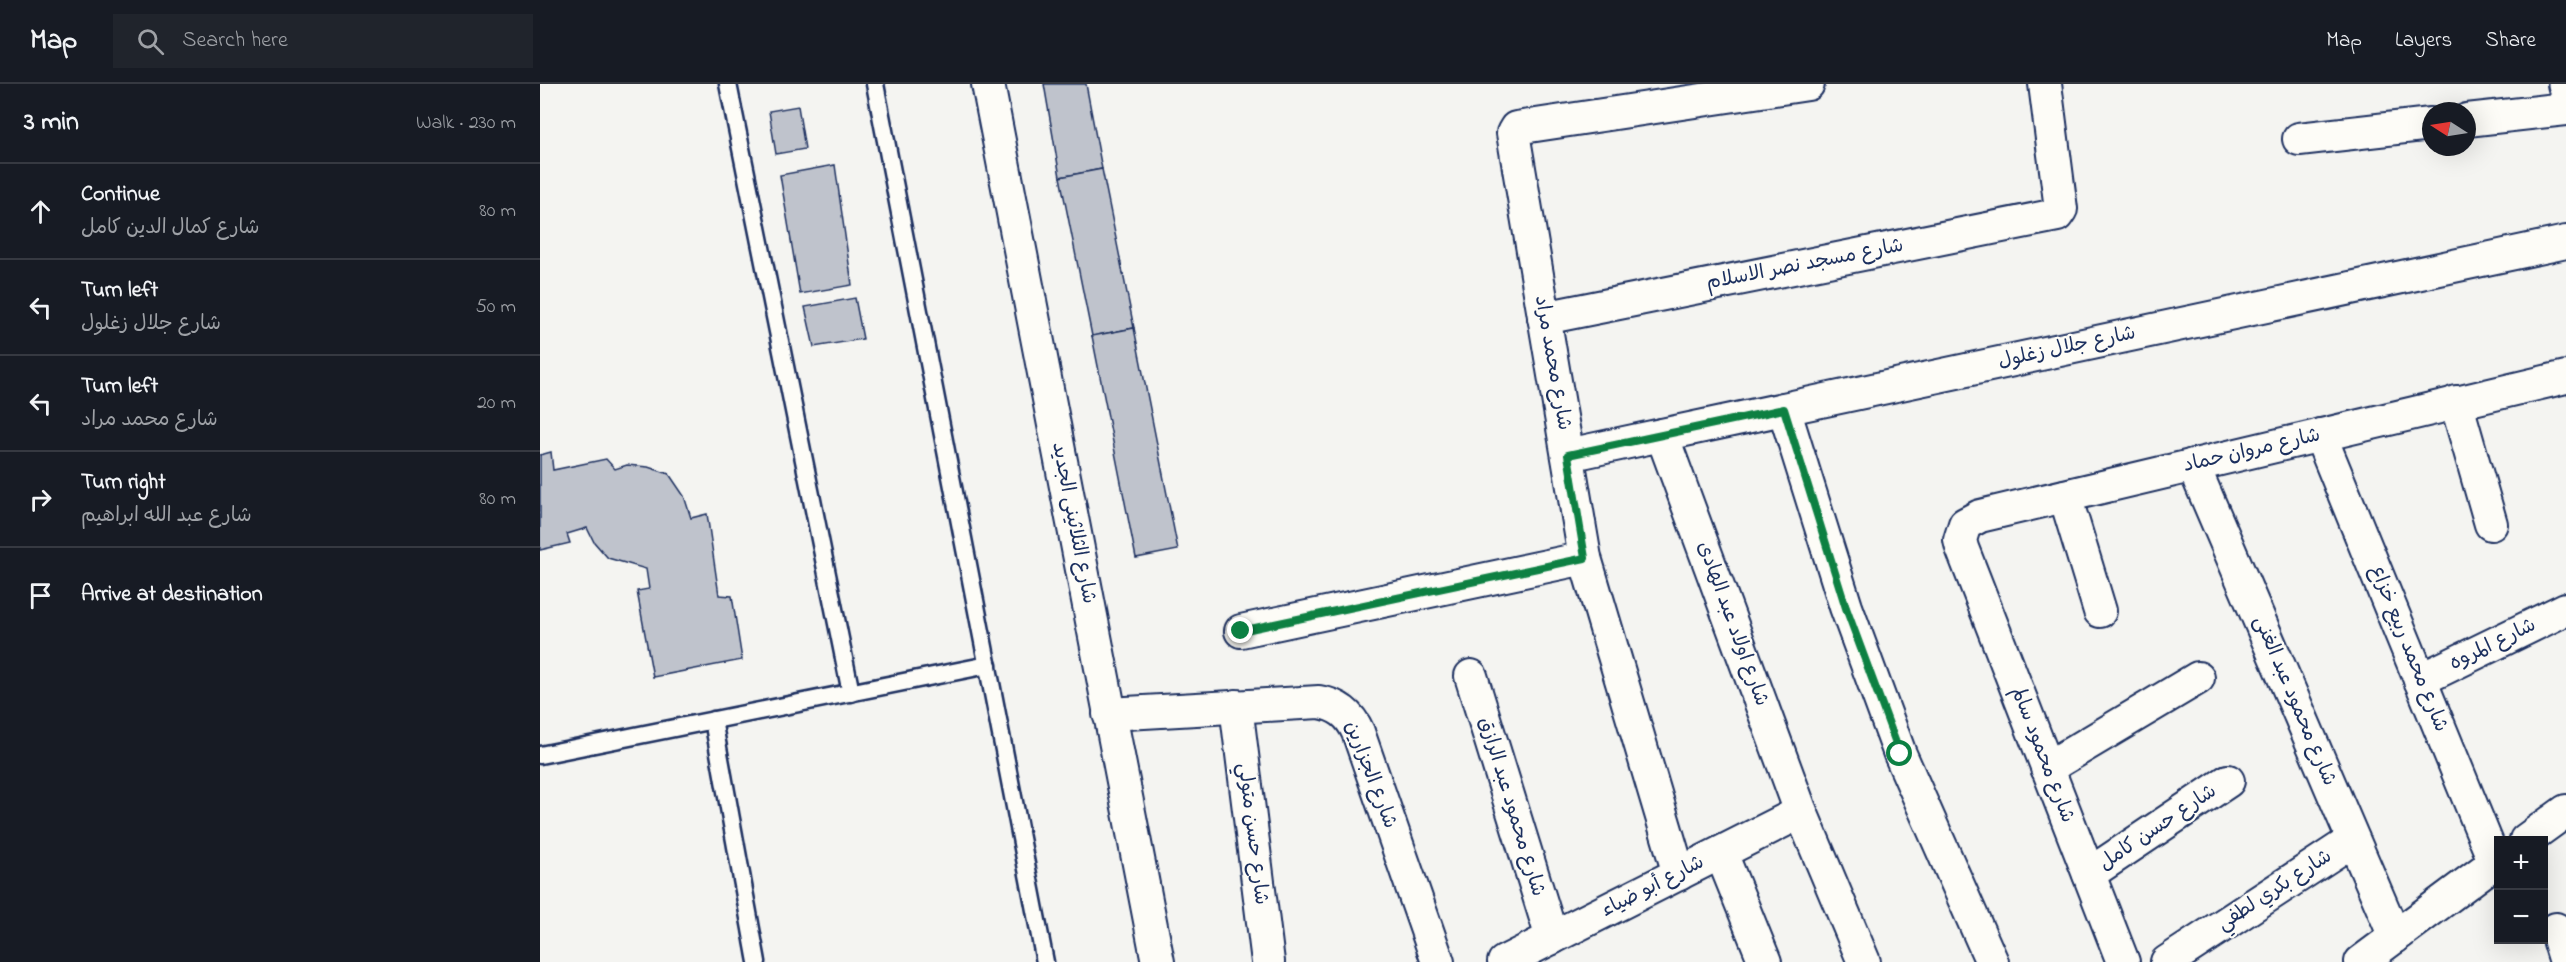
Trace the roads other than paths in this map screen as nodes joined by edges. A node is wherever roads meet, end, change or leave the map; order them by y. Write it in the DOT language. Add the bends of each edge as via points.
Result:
graph roads {
  1 [pos="728,84"];
  2 [pos="875,84"];
  3 [pos="988,84"];
  4 [pos="1808,84"];
  5 [pos="2045,84"];
  6 [pos="2566,109"];
  7 [pos="2476,119"];
  8 [pos="2422,125"];
  9 [pos="2299,139"];
  10 [pos="2566,242"];
  11 [pos="1544,318"];
  12 [pos="2566,376"];
  13 [pos="2456,402"];
  14 [pos="1784,409"];
  15 [pos="1662,435"];
  16 [pos="2320,435"];
  17 [pos="1568,455"];
  18 [pos="2193,465"];
  19 [pos="2065,496"];
  20 [pos="2491,524"];
  21 [pos="1962,548"];
  22 [pos="1585,558"];
  23 [pos="2566,609"];
  24 [pos="2100,611"];
  25 [pos="1241,631"];
  26 [pos="988,665"];
  27 [pos="1471,676"];
  28 [pos="2198,678"];
  29 [pos="2420,680"];
  30 [pos="851,693"];
  31 [pos="1236,706"];
  32 [pos="1109,714"];
  33 [pos="713,720"];
  34 [pos="540,755"];
  35 [pos="2048,768"];
  36 [pos="2228,781"];
  37 [pos="2566,811"];
  38 [pos="1801,812"];
  39 [pos="2532,836"];
  40 [pos="2353,840"];
  41 [pos="1721,853"];
  42 [pos="2494,855"];
  43 [pos="2494,864"];
  44 [pos="1679,874"];
  45 [pos="2089,874"];
  46 [pos="2556,929"];
  47 [pos="2395,937"];
  48 [pos="1552,938"];
  49 [pos="757,962"];
  50 [pos="1045,962"];
  51 [pos="1158,962"];
  52 [pos="1268,962"];
  53 [pos="1438,962"];
  54 [pos="1504,962"];
  55 [pos="1765,962"];
  56 [pos="1864,962"];
  57 [pos="1992,962"];
  58 [pos="2123,962"];
  59 [pos="2167,962"];
  60 [pos="2361,962"];
  61 [pos="2566,962"];
  1 -- 30 [label="lane"];
  2 -- 26 [label="lane"];
  3 -- 32 [label="street, شارع الثلاثينى الجديد"];
  4 -- 11 [label="street, شارع محمد مراد" via="1516,128 1513,135"];
  5 -- 11 [label="street, شارع مسجد نصر الاسلام" via="2061,208 2057,215"];
  6 -- 7 [label="street"];
  8 -- 9 [label="street"];
  10 -- 14 [label="street, شارع جلال زغلول"];
  11 -- 17 [label="street, شارع محمد مراد"];
  12 -- 13 [label="street, شارع مروان حماد"];
  13 -- 16 [label="street, شارع مروان حماد"];
  13 -- 20 [label="street"];
  14 -- 15 [label="street, شارع جلال زغلول"];
  14 -- 57 [label="street" via="1846,608 1900,754"];
  15 -- 17 [label="street, شارع جلال زغلول"];
  15 -- 38 [label="street, شارع اولاد عبد الهادى"];
  16 -- 18 [label="street, شارع مروان حماد"];
  16 -- 29 [label="street, شارع محمد ربيع خزاع"];
  17 -- 22 [label="street, شارع محمد مراد"];
  18 -- 19 [label="street, شارع مروان حماد"];
  18 -- 40 [label="street, شارع محمود عبد الغنى"];
  19 -- 21 [label="street, شارع مروان حماد" via="1974,517 1961,532"];
  19 -- 24 [label="street"];
  21 -- 35 [label="street, شارع محمود سالم"];
  22 -- 25 [label="street"];
  22 -- 44 [label="street, شارع محمد مراد"];
  23 -- 29 [label="street, شارع المروه"];
  26 -- 30 [label="lane"];
  26 -- 50 [label="lane"];
  27 -- 48 [label="street, شارع محمود عبد الرازق"];
  28 -- 35 [label="street"];
  29 -- 42 [label="street, شارع محمد ربيع خزاع"];
  30 -- 33 [label="lane"];
  31 -- 32 [label="street, شارع الجزارين"];
  31 -- 52 [label="street, شارع حسن متولي"];
  31 -- 53 [label="street, شارع الجزارين" via="1319,702 1339,708 1354,722"];
  32 -- 51 [label="street, شارع الثلاثينى الجديد"];
  33 -- 34 [label="lane"];
  33 -- 49 [label="lane"];
  35 -- 45 [label="street, شارع محمود سالم"];
  36 -- 45 [label="street, شارع حسن كامل"];
  37 -- 39 [label="street"];
  38 -- 41 [label="street, شارع أبو ضياء"];
  38 -- 56 [label="street, شارع اولاد عبد الهادى"];
  40 -- 47 [label="street, شارع محمود عبد الغنى"];
  40 -- 59 [label="street, شارع بكري لطفي"];
  41 -- 44 [label="street, شارع أبو ضياء"];
  41 -- 55 [label="street"];
  43 -- 47 [label="street"];
  44 -- 48 [label="street, شارع أبو ضياء"];
  45 -- 58 [label="street, شارع محمود سالم"];
  46 -- 61 [label="street"];
  47 -- 60 [label="street"];
  48 -- 54 [label="street, شارع أبو ضياء"];
}
